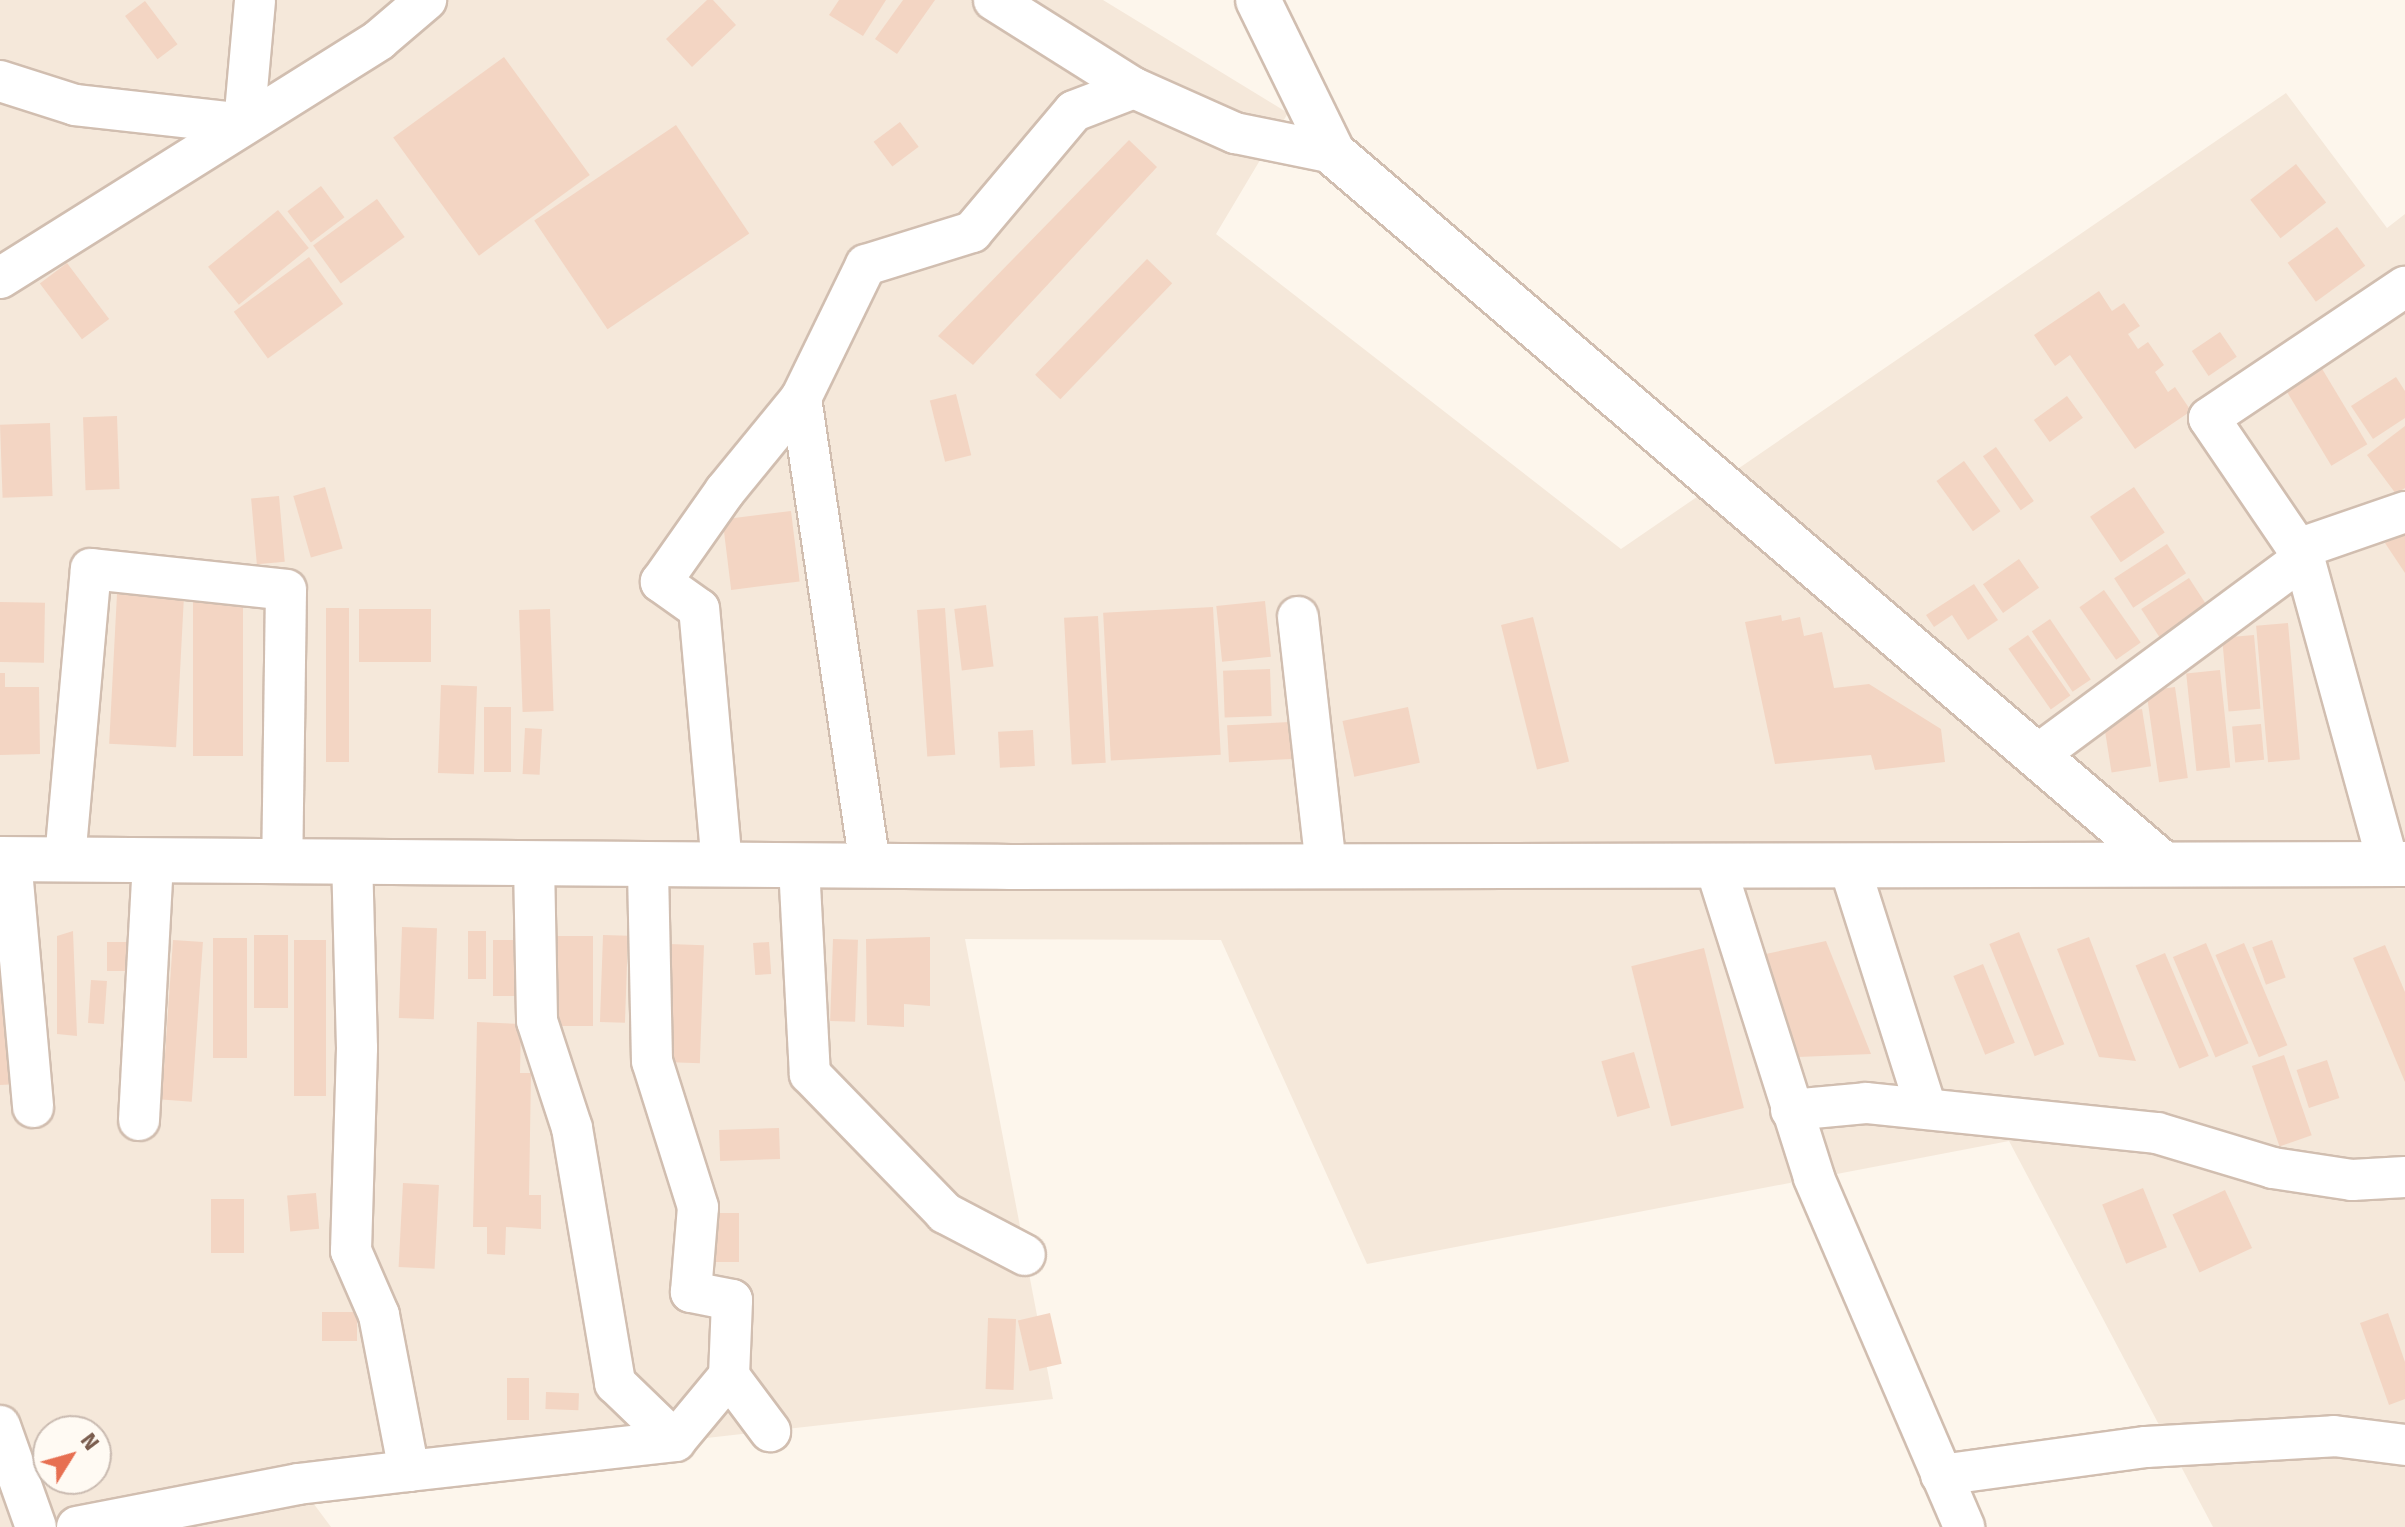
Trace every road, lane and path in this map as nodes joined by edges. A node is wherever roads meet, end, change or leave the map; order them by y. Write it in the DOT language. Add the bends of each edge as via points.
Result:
graph roads {
  1 [pos="255,0"];
  2 [pos="426,0"];
  3 [pos="994,0"];
  4 [pos="1258,0"];
  5 [pos="0,81"];
  6 [pos="1134,88"];
  7 [pos="244,124"];
  8 [pos="1333,153"];
  9 [pos="0,278"];
  10 [pos="2405,287"];
  11 [pos="801,398"];
  12 [pos="2405,512"];
  13 [pos="2301,554"];
  14 [pos="1298,617"];
  15 [pos="2036,756"];
  16 [pos="6,859"];
  17 [pos="65,859"];
  18 [pos="153,860"];
  19 [pos="282,861"];
  20 [pos="352,861"];
  21 [pos="534,863"];
  22 [pos="2162,863"];
  23 [pos="648,864"];
  24 [pos="2397,864"];
  25 [pos="722,865"];
  26 [pos="1715,865"];
  27 [pos="1849,865"];
  28 [pos="799,866"];
  29 [pos="1326,866"];
  30 [pos="870,867"];
  31 [pos="33,1107"];
  32 [pos="1926,1108"];
  33 [pos="1791,1110"];
  34 [pos="139,1120"];
  35 [pos="2405,1177"];
  36 [pos="1025,1255"];
  37 [pos="729,1376"];
  38 [pos="0,1426"];
  39 [pos="770,1431"];
  40 [pos="675,1441"];
  41 [pos="2405,1445"];
  42 [pos="409,1471"];
  43 [pos="1941,1475"];
  44 [pos="36,1527"];
  45 [pos="77,1527"];
  46 [pos="1964,1527"];
  1 -- 7 [label="street"];
  2 -- 7 [label="street" via="379,40"];
  3 -- 6 [label="street"];
  4 -- 8 [label="main road"];
  5 -- 7 [label="street" via="75,105"];
  6 -- 8 [label="street" via="1235,133"];
  6 -- 11 [label="street" via="1074,111 972,232 866,265"];
  7 -- 9 [label="street"];
  8 -- 15 [label="main road"];
  10 -- 13 [label="street" via="2209,418"];
  11 -- 25 [label="street" via="725,491 661,582 699,609"];
  11 -- 30 [label="street"];
  12 -- 13 [label="street"];
  13 -- 15 [label="street"];
  13 -- 24 [label="street"];
  14 -- 29 [label="street"];
  15 -- 22 [label="main road"];
  16 -- 17 [label="main road"];
  16 -- 31 [label="street"];
  17 -- 18 [label="main road"];
  17 -- 19 [label="street" via="91,569 286,590"];
  18 -- 19 [label="main road"];
  18 -- 34 [label="street"];
  19 -- 20 [label="main road"];
  20 -- 21 [label="main road"];
  20 -- 42 [label="street" via="357,1048 351,1251 379,1315"];
  21 -- 23 [label="main road"];
  21 -- 40 [label="street" via="537,1021 572,1128 615,1383"];
  22 -- 24 [label="main road"];
  22 -- 27 [label="main road"];
  23 -- 25 [label="main road"];
  23 -- 37 [label="street" via="652,1061 698,1207 691,1292 732,1300"];
  25 -- 28 [label="main road"];
  26 -- 27 [label="main road"];
  26 -- 29 [label="main road"];
  26 -- 33 [label="street"];
  27 -- 32 [label="street"];
  28 -- 30 [label="main road"];
  28 -- 36 [label="street" via="810,1074 945,1213"];
  29 -- 30 [label="main road"];
  32 -- 33 [label="street" via="1866,1103"];
  32 -- 35 [label="street" via="2157,1133 2273,1168 2352,1180"];
  33 -- 43 [label="street" via="1819,1192"];
  37 -- 39 [label="street"];
  37 -- 40 [label="street"];
  38 -- 44 [label="street"];
  40 -- 42 [label="street"];
  41 -- 43 [label="street" via="2334,1436 2146,1447"];
  42 -- 45 [label="street" via="298,1484"];
  43 -- 46 [label="street"];
}
